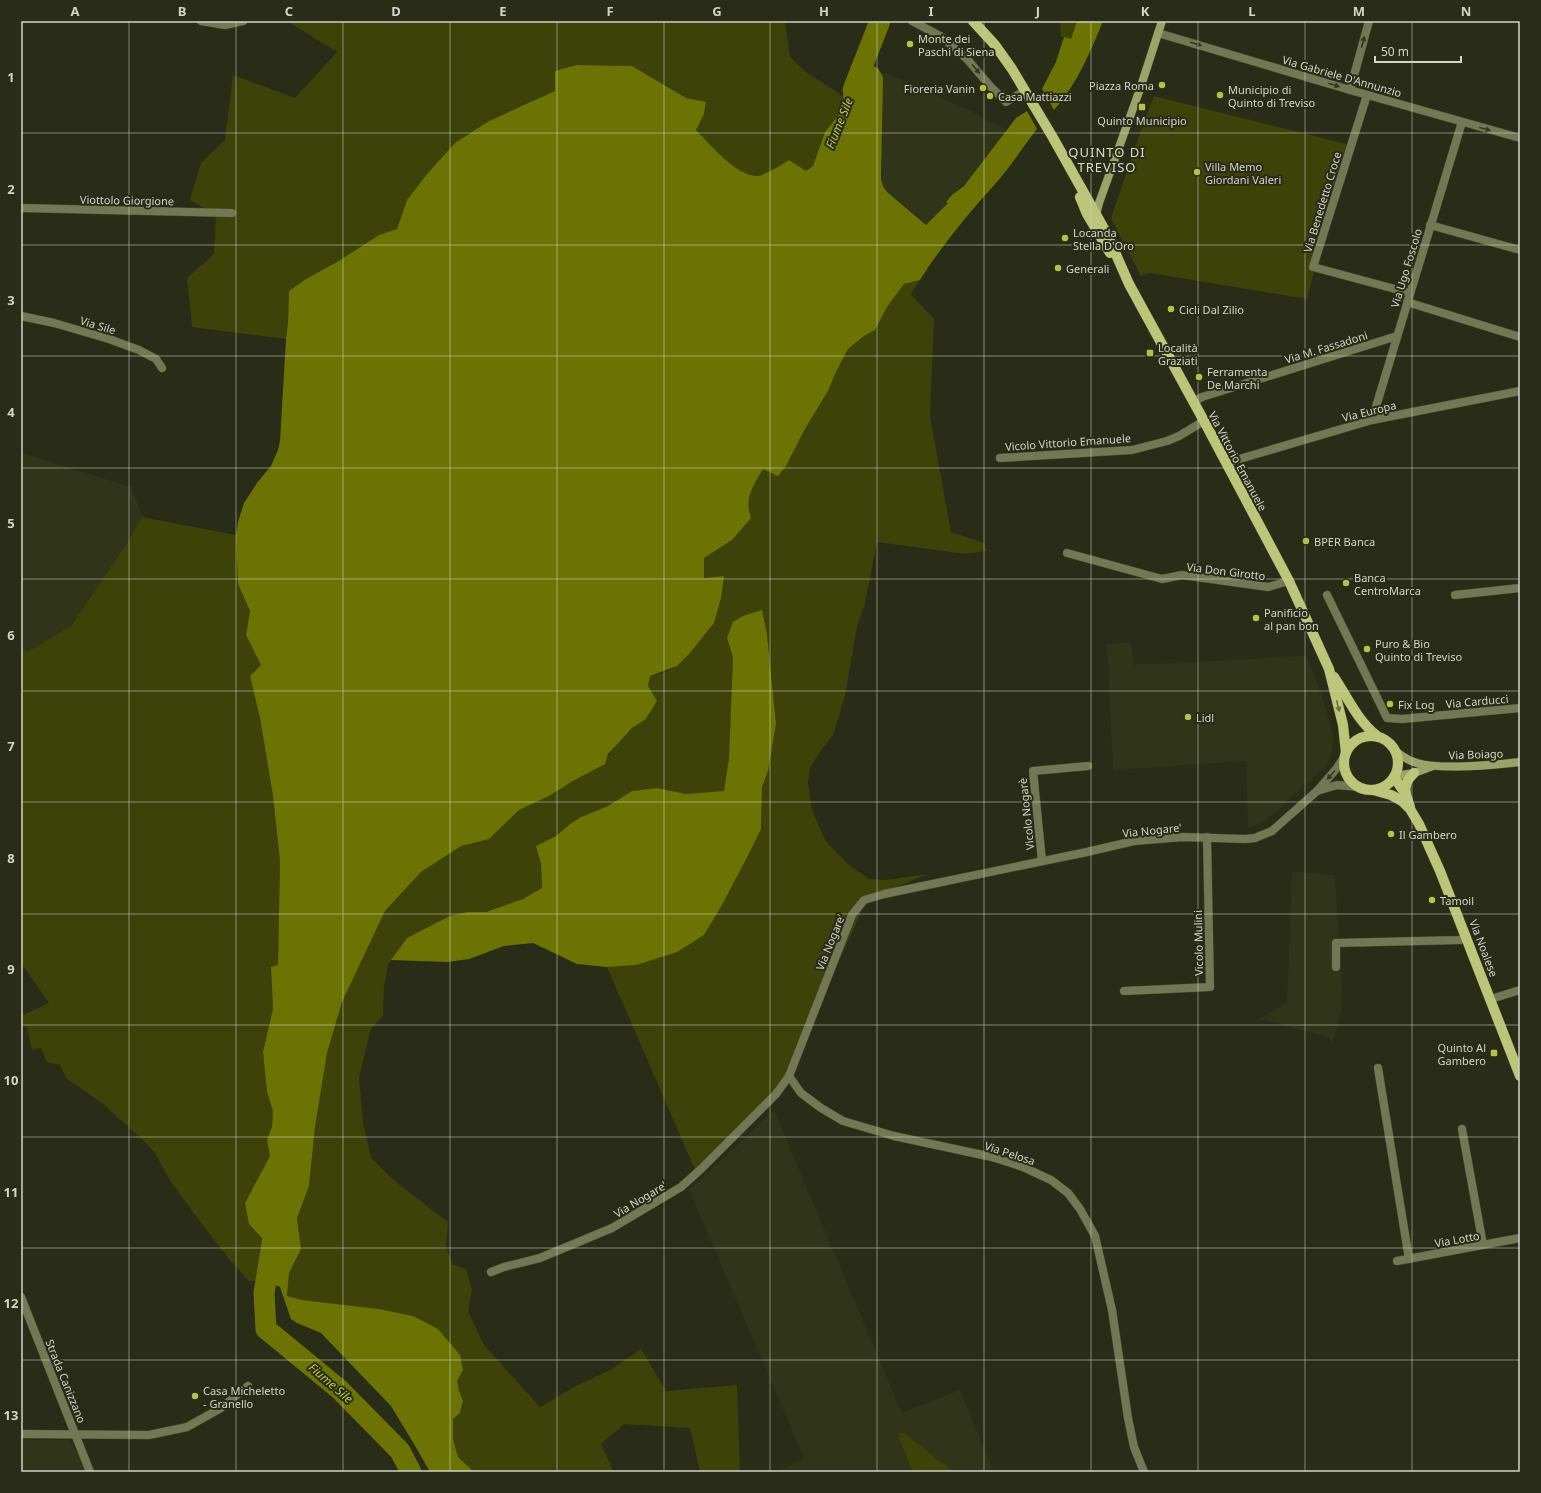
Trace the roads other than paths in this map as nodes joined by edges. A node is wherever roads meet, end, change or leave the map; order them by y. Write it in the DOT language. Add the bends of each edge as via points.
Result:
graph roads {
  1 [pos="201,21"];
  2 [pos="243,21"];
  3 [pos="912,21"];
  4 [pos="973,21"];
  5 [pos="1162,21"];
  6 [pos="1369,21"];
  7 [pos="1158,33"];
  8 [pos="1350,90"];
  9 [pos="1024,91"];
  10 [pos="1367,95"];
  11 [pos="1462,122"];
  12 [pos="1520,138"];
  13 [pos="1066,162"];
  14 [pos="21,208"];
  15 [pos="232,213"];
  16 [pos="1096,215"];
  17 [pos="1430,225"];
  18 [pos="1096,231"];
  19 [pos="1520,250"];
  20 [pos="1121,267"];
  21 [pos="1410,293"];
  22 [pos="1407,302"];
  23 [pos="21,316"];
  24 [pos="1397,336"];
  25 [pos="1520,338"];
  26 [pos="162,368"];
  27 [pos="1520,391"];
  28 [pos="1194,402"];
  29 [pos="1372,420"];
  30 [pos="1204,421"];
  31 [pos="1000,458"];
  32 [pos="1226,463"];
  33 [pos="1066,553"];
  34 [pos="1289,581"];
  35 [pos="1520,588"];
  36 [pos="1327,595"];
  37 [pos="1455,595"];
  38 [pos="1329,668"];
  39 [pos="1520,708"];
  40 [pos="1377,736"];
  41 [pos="1395,751"];
  42 [pos="1345,755"];
  43 [pos="1520,762"];
  44 [pos="1088,766"];
  45 [pos="1434,766"];
  46 [pos="1414,773"];
  47 [pos="1395,776"];
  48 [pos="1358,787"];
  49 [pos="1374,790"];
  50 [pos="1317,791"];
  51 [pos="1406,795"];
  52 [pos="1410,809"];
  53 [pos="1207,837"];
  54 [pos="1042,861"];
  55 [pos="1467,937"];
  56 [pos="1336,967"];
  57 [pos="1520,990"];
  58 [pos="1124,991"];
  59 [pos="1491,999"];
  60 [pos="1378,1068"];
  61 [pos="789,1076"];
  62 [pos="1520,1076"];
  63 [pos="1462,1129"];
  64 [pos="1520,1238"];
  65 [pos="1483,1245"];
  66 [pos="1409,1259"];
  67 [pos="1397,1261"];
  68 [pos="490,1272"];
  69 [pos="21,1298"];
  70 [pos="248,1386"];
  71 [pos="21,1434"];
  72 [pos="76,1435"];
  73 [pos="90,1472"];
  74 [pos="1144,1472"];
  1 -- 2 [label="street" via="225,25"];
  3 -- 9 [label="street, one-way" via="942,37 968,59 1006,102"];
  4 -- 9 [label="main road, Via Vittorio Emanuele" via="995,45"];
  5 -- 7 [label="main road"];
  8 -- 6 [label="street, one-way"];
  7 -- 8 [label="street, Via Gabriele D'Annunzio, one-way"];
  7 -- 16 [label="main road"];
  8 -- 10 [label="street, Via Gabriele D'Annunzio"];
  9 -- 13 [label="main road, Via Vittorio Emanuele"];
  10 -- 11 [label="street, Via Gabriele D'Annunzio"];
  10 -- 21 [label="street, Via Benedetto Croce" via="1313,267"];
  11 -- 12 [label="street, Via Gabriele D'Annunzio, one-way"];
  11 -- 17 [label="street, Via Ugo Foscolo"];
  13 -- 16 [label="main road, Via Vittorio Emanuele"];
  13 -- 18 [label="main road, Via Vittorio Emanuele"];
  14 -- 15 [label="street, Viottolo Giorgione"];
  16 -- 18 [label="street, Via Vittorio Emanuele"];
  16 -- 20 [label="main road, Via Vittorio Emanuele"];
  17 -- 19 [label="street"];
  17 -- 21 [label="street, Via Ugo Foscolo"];
  18 -- 20 [label="main road, Via Vittorio Emanuele" via="1106,249"];
  20 -- 28 [label="main road, Via Vittorio Emanuele"];
  21 -- 22 [label="street, Via Ugo Foscolo"];
  22 -- 24 [label="street, Via Ugo Foscolo"];
  22 -- 25 [label="street"];
  23 -- 26 [label="street, Via Sile" via="54,323 139,350 156,359"];
  24 -- 28 [label="street, Via M. Fassadoni" via="1202,397"];
  24 -- 29 [label="street, Via Ugo Foscolo"];
  27 -- 29 [label="street, Via Europa"];
  28 -- 30 [label="main road, Via Vittorio Emanuele"];
  29 -- 32 [label="street, Via Europa"];
  30 -- 31 [label="street, Vicolo Vittorio Emanuele" via="1167,441 1132,450"];
  30 -- 32 [label="main road, Via Vittorio Emanuele"];
  32 -- 34 [label="main road, Via Vittorio Emanuele"];
  33 -- 34 [label="street, Via Don Girotto" via="1162,579 1182,575 1268,587"];
  34 -- 38 [label="main road, Via Vittorio Emanuele"];
  35 -- 37 [label="street"];
  36 -- 39 [label="street, Via Carducci" via="1387,718 1402,719"];
  38 -- 40 [label="main road, Via Vittorio Emanuele" via="1360,720"];
  38 -- 42 [label="main road, Via Vittorio Emanuele, one-way" via="1343,725"];
  40 -- 41 [label="main road" via="1390,744"];
  40 -- 42 [label="main road" via="1358,739"];
  41 -- 45 [label="main road, Via Boiago" via="1418,764"];
  41 -- 47 [label="main road" via="1398,763"];
  42 -- 48 [label="main road" via="1345,771"];
  42 -- 50 [label="street, Via Nogare', one-way"];
  43 -- 45 [label="main road, Via Boiago"];
  44 -- 54 [label="street, Vicolo Nogarè" via="1033,771"];
  45 -- 46 [label="main road, Via Boiago"];
  46 -- 47 [label="main road, Via Boiago"];
  46 -- 51 [label="main road" via="1406,783"];
  47 -- 49 [label="main road" via="1383,787"];
  47 -- 51 [label="main road, Via Noalese"];
  48 -- 49 [label="main road"];
  48 -- 50 [label="street, Via Nogare'" via="1337,786"];
  49 -- 52 [label="main road, Via Noalese" via="1391,795"];
  50 -- 53 [label="street, Via Nogare'" via="1263,835 1245,839"];
  51 -- 52 [label="main road, Via Noalese"];
  52 -- 55 [label="main road, Via Noalese" via="1440,871"];
  53 -- 54 [label="street, Via Nogare'" via="1134,841"];
  53 -- 58 [label="street, Vicolo Mulini" via="1210,987"];
  54 -- 61 [label="street, Via Nogare'" via="864,900 852,915"];
  55 -- 56 [label="street" via="1460,940 1336,943"];
  55 -- 59 [label="main road, Via Noalese"];
  57 -- 59 [label="street"];
  59 -- 62 [label="main road, Via Noalese"];
  60 -- 66 [label="street"];
  61 -- 68 [label="street, Via Nogare'" via="776,1094 681,1187 612,1228 540,1258"];
  61 -- 74 [label="street, Via Pelosa" via="801,1093 843,1121 894,1136 1022,1166 1051,1180 1068,1193 1095,1236 1112,1310 1134,1447"];
  63 -- 65 [label="street"];
  64 -- 65 [label="street, Via Lotto"];
  65 -- 66 [label="street, Via Lotto"];
  66 -- 67 [label="street, Via Lotto"];
  69 -- 72 [label="street, Strada Canizzano"];
  70 -- 72 [label="street" via="221,1408 187,1427 149,1435"];
  71 -- 72 [label="street"];
  72 -- 73 [label="street, Strada Canizzano"];
}
